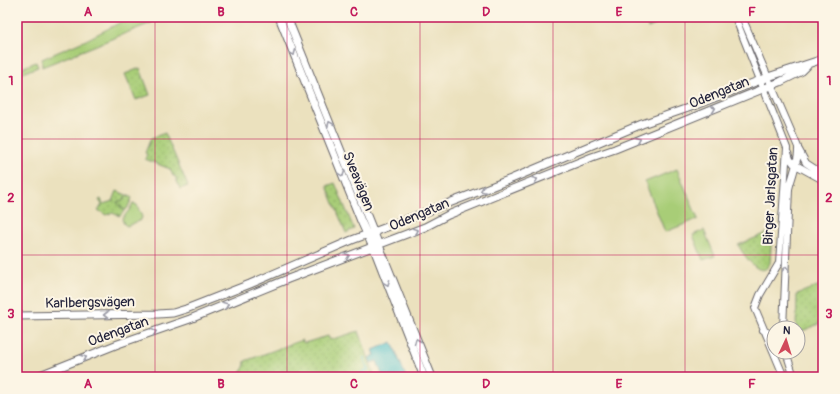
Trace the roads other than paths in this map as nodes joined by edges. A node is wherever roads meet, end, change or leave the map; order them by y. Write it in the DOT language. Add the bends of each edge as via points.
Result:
graph roads {
  1 [pos="279,17"];
  2 [pos="287,17"];
  3 [pos="735,17"];
  4 [pos="742,17"];
  5 [pos="823,59"];
  6 [pos="809,65"];
  7 [pos="768,77"];
  8 [pos="761,80"];
  9 [pos="771,85"];
  10 [pos="764,88"];
  11 [pos="798,147"];
  12 [pos="787,148"];
  13 [pos="806,162"];
  14 [pos="796,165"];
  15 [pos="785,172"];
  16 [pos="823,174"];
  17 [pos="823,180"];
  18 [pos="370,233"];
  19 [pos="376,245"];
  20 [pos="186,309"];
  21 [pos="17,316"];
  22 [pos="782,320"];
  23 [pos="763,330"];
  24 [pos="766,332"];
  25 [pos="789,360"];
  26 [pos="35,377"];
  27 [pos="424,377"];
  28 [pos="432,377"];
  29 [pos="784,377"];
  30 [pos="794,377"];
  1 -- 18 [label="main road, Sveavägen, one-way"];
  18 -- 2 [label="main road, Sveavägen, one-way"];
  3 -- 8 [label="street, Birger Jarlsgatan"];
  4 -- 7 [label="street, Birger Jarlsgatan"];
  5 -- 6 [label="main road, Odengatan"];
  6 -- 7 [label="main road, Odengatan"];
  6 -- 9 [label="main road, Odengatan" via="802,71"];
  7 -- 8 [label="main road, Odengatan"];
  7 -- 9 [label="street, Birger Jarlsgatan"];
  8 -- 10 [label="street, Birger Jarlsgatan"];
  8 -- 18 [label="main road, Odengatan, one-way" via="642,124 511,179"];
  9 -- 10 [label="main road, Odengatan"];
  9 -- 11 [label="street, Birger Jarlsgatan"];
  10 -- 12 [label="street, Birger Jarlsgatan"];
  19 -- 10 [label="main road, Odengatan, one-way"];
  11 -- 13 [label="street"];
  11 -- 14 [label="street, Birger Jarlsgatan"];
  12 -- 14 [label="street" via="791,162"];
  12 -- 15 [label="street, Birger Jarlsgatan"];
  13 -- 14 [label="street"];
  13 -- 16 [label="street"];
  14 -- 15 [label="street"];
  14 -- 17 [label="street"];
  22 -- 14 [label="street, Birger Jarlsgatan, one-way" via="789,189"];
  15 -- 23 [label="street, Birger Jarlsgatan" via="779,263 755,308"];
  18 -- 19 [label="main road, Sveavägen"];
  18 -- 20 [label="main road, Odengatan"];
  26 -- 19 [label="main road, Odengatan, one-way"];
  19 -- 27 [label="main road, Sveavägen, one-way"];
  28 -- 19 [label="main road, Sveavägen, one-way"];
  20 -- 21 [label="main road, Karlbergsvägen, one-way" via="158,314"];
  23 -- 24 [label="street"];
  23 -- 29 [label="street, Birger Jarlsgatan"];
  25 -- 30 [label="street"];
}
